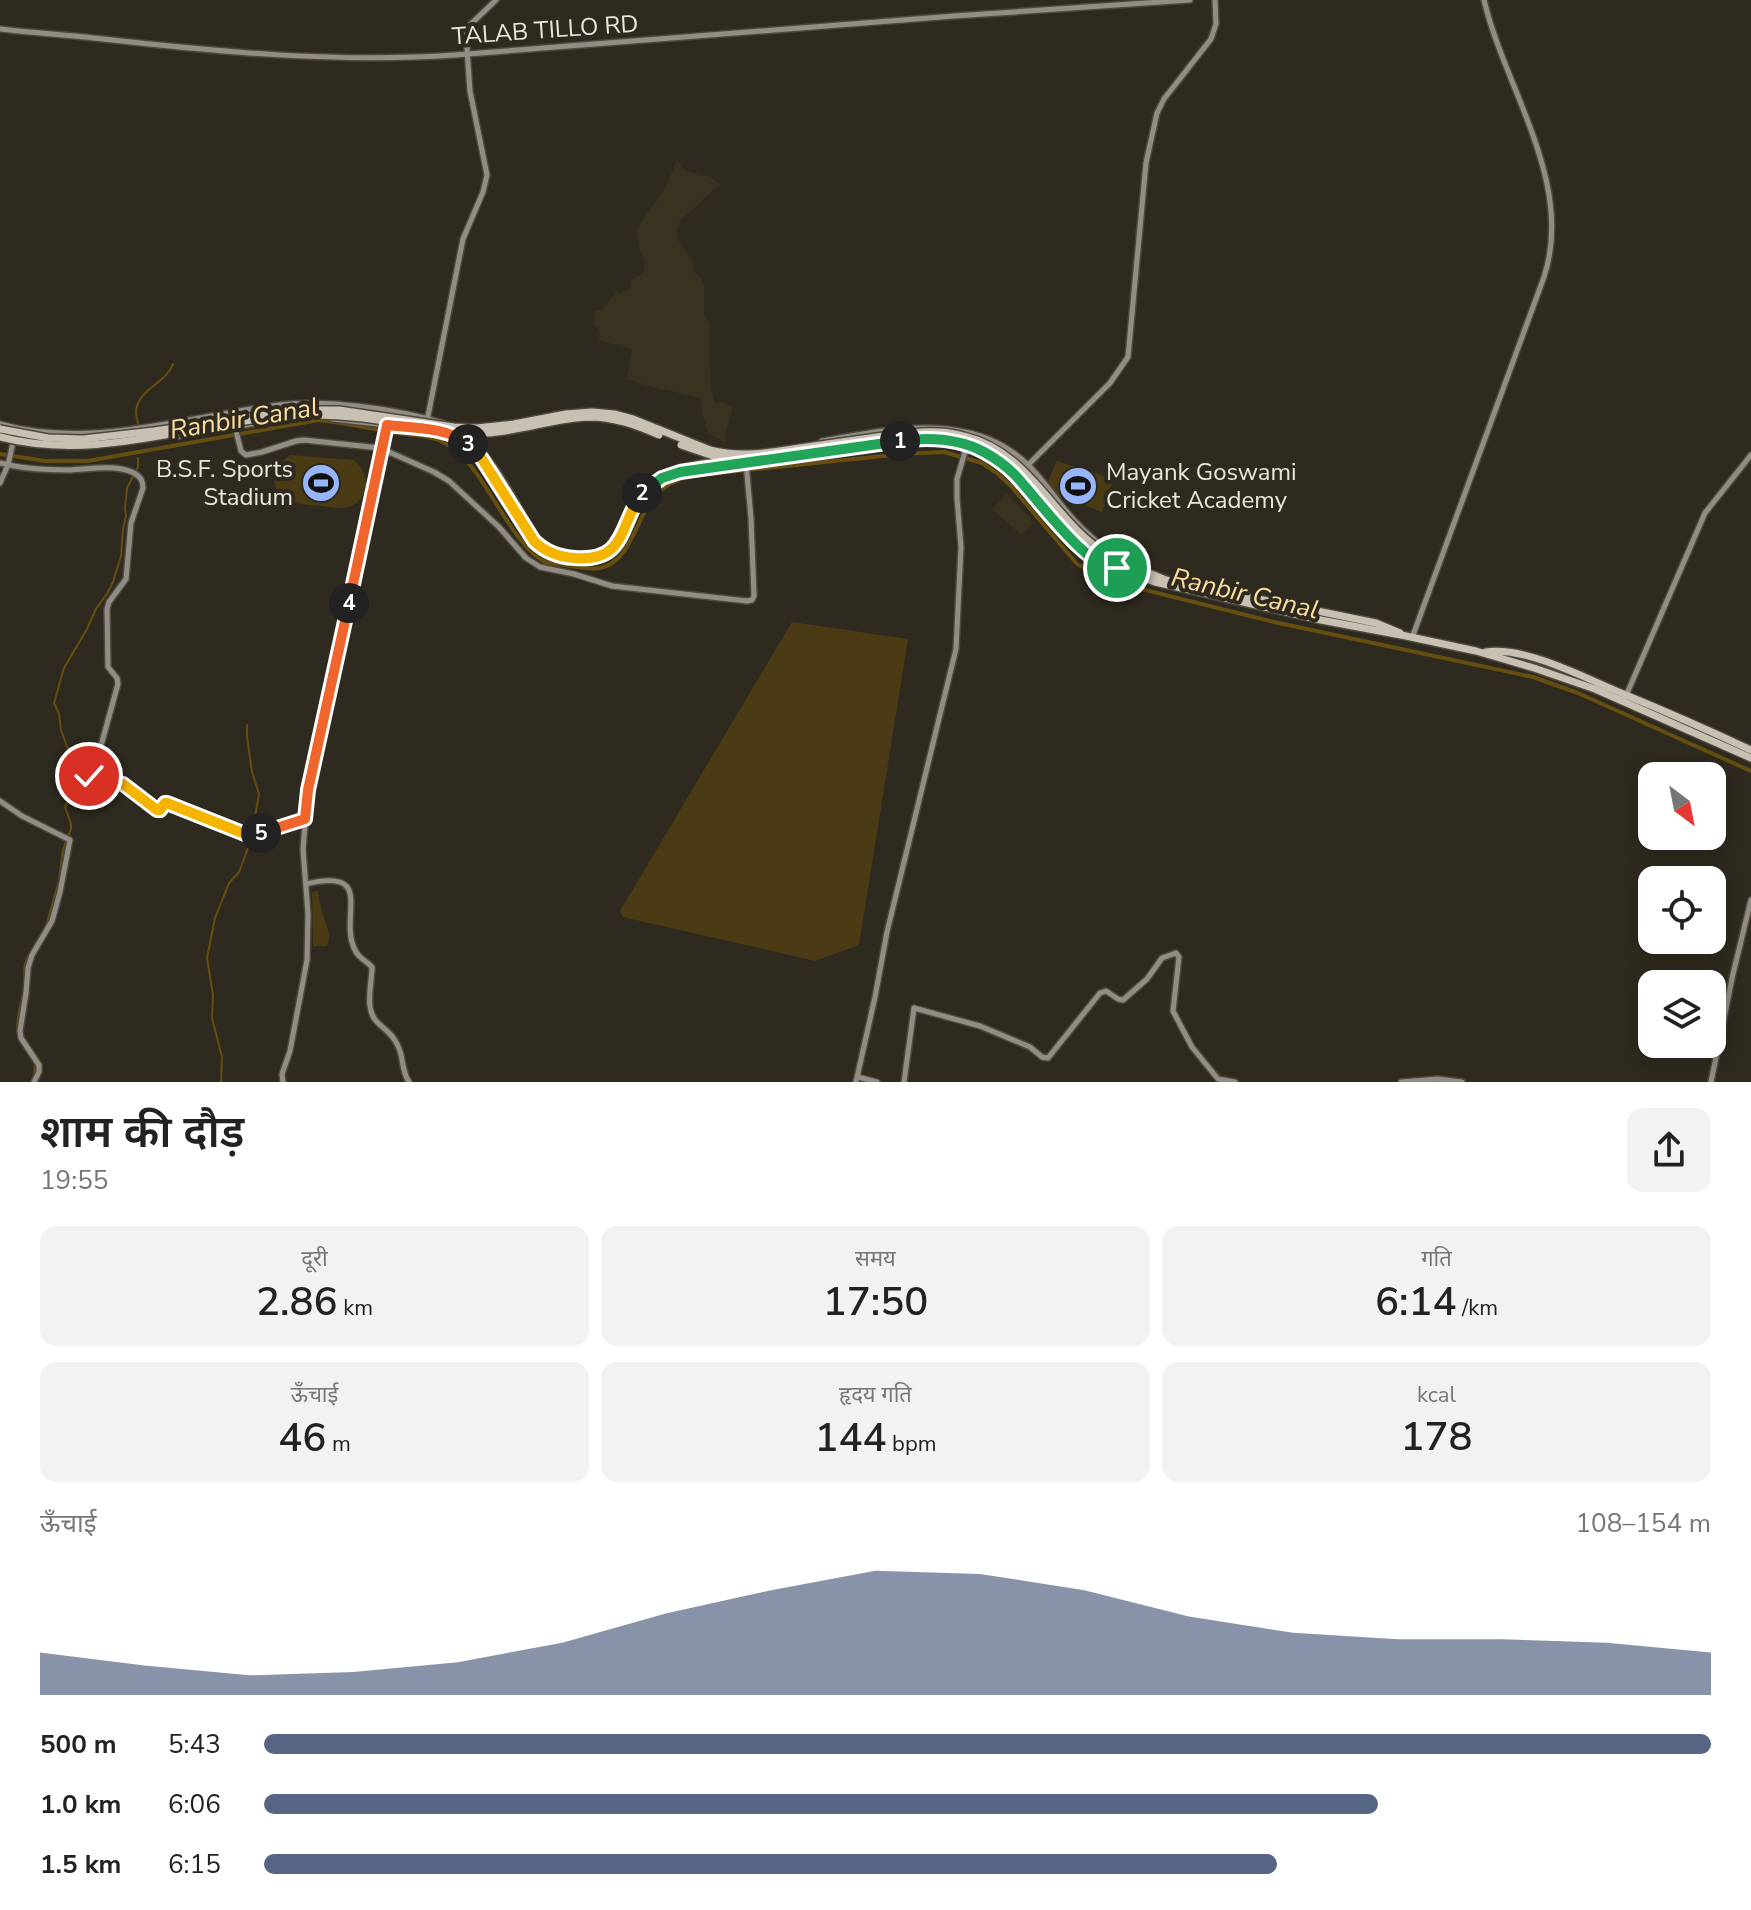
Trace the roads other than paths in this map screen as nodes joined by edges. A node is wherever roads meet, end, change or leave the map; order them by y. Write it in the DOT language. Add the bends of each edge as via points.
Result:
graph roads {
  1 [pos="496,0"];
  2 [pos="1190,0"];
  3 [pos="1215,0"];
  4 [pos="1484,0"];
  5 [pos="0,29"];
  6 [pos="468,54"];
  7 [pos="428,418"];
  8 [pos="0,426"];
  9 [pos="387,426"];
  10 [pos="237,429"];
  11 [pos="21,430"];
  12 [pos="425,430"];
  13 [pos="0,438"];
  14 [pos="14,442"];
  15 [pos="966,447"];
  16 [pos="383,449"];
  17 [pos="1751,455"];
  18 [pos="0,463"];
  19 [pos="8,463"];
  20 [pos="1028,465"];
  21 [pos="746,466"];
  22 [pos="0,483"];
  23 [pos="1129,565"];
  24 [pos="1117,568"];
  25 [pos="1409,637"];
  26 [pos="1625,698"];
  27 [pos="1751,750"];
  28 [pos="1751,758"];
  29 [pos="0,801"];
  30 [pos="305,819"];
  31 [pos="306,884"];
  32 [pos="1751,900"];
  33 [pos="857,1079"];
  34 [pos="34,1082"];
  35 [pos="283,1082"];
  36 [pos="409,1082"];
  37 [pos="877,1082"];
  38 [pos="904,1082"];
  39 [pos="1235,1082"];
  40 [pos="1401,1082"];
  41 [pos="1462,1082"];
  42 [pos="1711,1082"];
  1 -- 6 [label="street" via="468,27"];
  2 -- 6 [label="street, TALAB TILLO RD"];
  3 -- 20 [label="street" via="1216,24 1207,47 1157,113 1146,163 1128,357 1110,383"];
  4 -- 25 [label="street" via="1547,181 1552,247"];
  5 -- 6 [label="street, TALAB TILLO RD" via="334,58"];
  6 -- 7 [label="street" via="471,99 487,175 460,253"];
  7 -- 11 [label="street" via="300,403 91,433"];
  7 -- 12 [label="street"];
  7 -- 20 [label="street" via="452,427 478,447 547,547 580,555 611,546 633,501 652,481 672,470 709,462 929,427 984,438"];
  8 -- 11 [label="street"];
  8 -- 23 [label="highway, bridge" via="48,438 83,439 300,410 477,428 592,412 633,419 710,450 743,455 945,432 1008,456 1077,532 1101,552"];
  9 -- 10 [label="street" via="318,417"];
  9 -- 12 [label="street"];
  9 -- 16 [label="street"];
  10 -- 14 [label="street" via="101,447"];
  10 -- 16 [label="street" via="241,451 249,455 304,440"];
  11 -- 14 [label="street"];
  12 -- 21 [label="street" via="452,434 472,447 537,544 570,558 596,558 612,549 641,495 662,478"];
  13 -- 14 [label="street"];
  13 -- 24 [label="highway, bridge" via="83,446 304,415 474,434 596,418 632,424 711,456 747,460 944,437 981,446 1011,464 1074,537"];
  14 -- 19 [label="street"];
  15 -- 21 [label="street" via="924,438"];
  15 -- 24 [label="street" via="1010,470 1078,546 1107,568"];
  15 -- 33 [label="street" via="957,479 961,547 956,649"];
  16 -- 21 [label="street" via="449,481 540,567 612,586 747,601 754,596"];
  16 -- 30 [label="street"];
  17 -- 26 [label="street" via="1705,513"];
  18 -- 19 [label="street"];
  19 -- 22 [label="street"];
  19 -- 30 [label="street" via="103,468 136,474 143,482 131,523 126,579 107,609 108,667 118,684 87,774 125,786 157,810 167,803 245,834"];
  20 -- 23 [label="street" via="1089,536"];
  23 -- 25 [label="highway" via="1166,580 1376,623"];
  24 -- 25 [label="highway" via="1169,586"];
  25 -- 26 [label="highway" via="1478,652"];
  26 -- 27 [label="highway"];
  26 -- 28 [label="highway"];
  29 -- 34 [label="street" via="67,839 52,921 28,968 20,1031 39,1065"];
  30 -- 31 [label="street"];
  31 -- 35 [label="street" via="307,960"];
  31 -- 36 [label="street" via="338,880 349,892 353,947 372,967 370,1013 397,1042"];
  32 -- 42 [label="street"];
  33 -- 37 [label="street"];
  38 -- 39 [label="street" via="914,1008 980,1026 1046,1058 1100,993 1123,1000 1162,958 1176,953 1173,1011 1192,1047 1218,1079"];
  40 -- 41 [label="street"];
}
